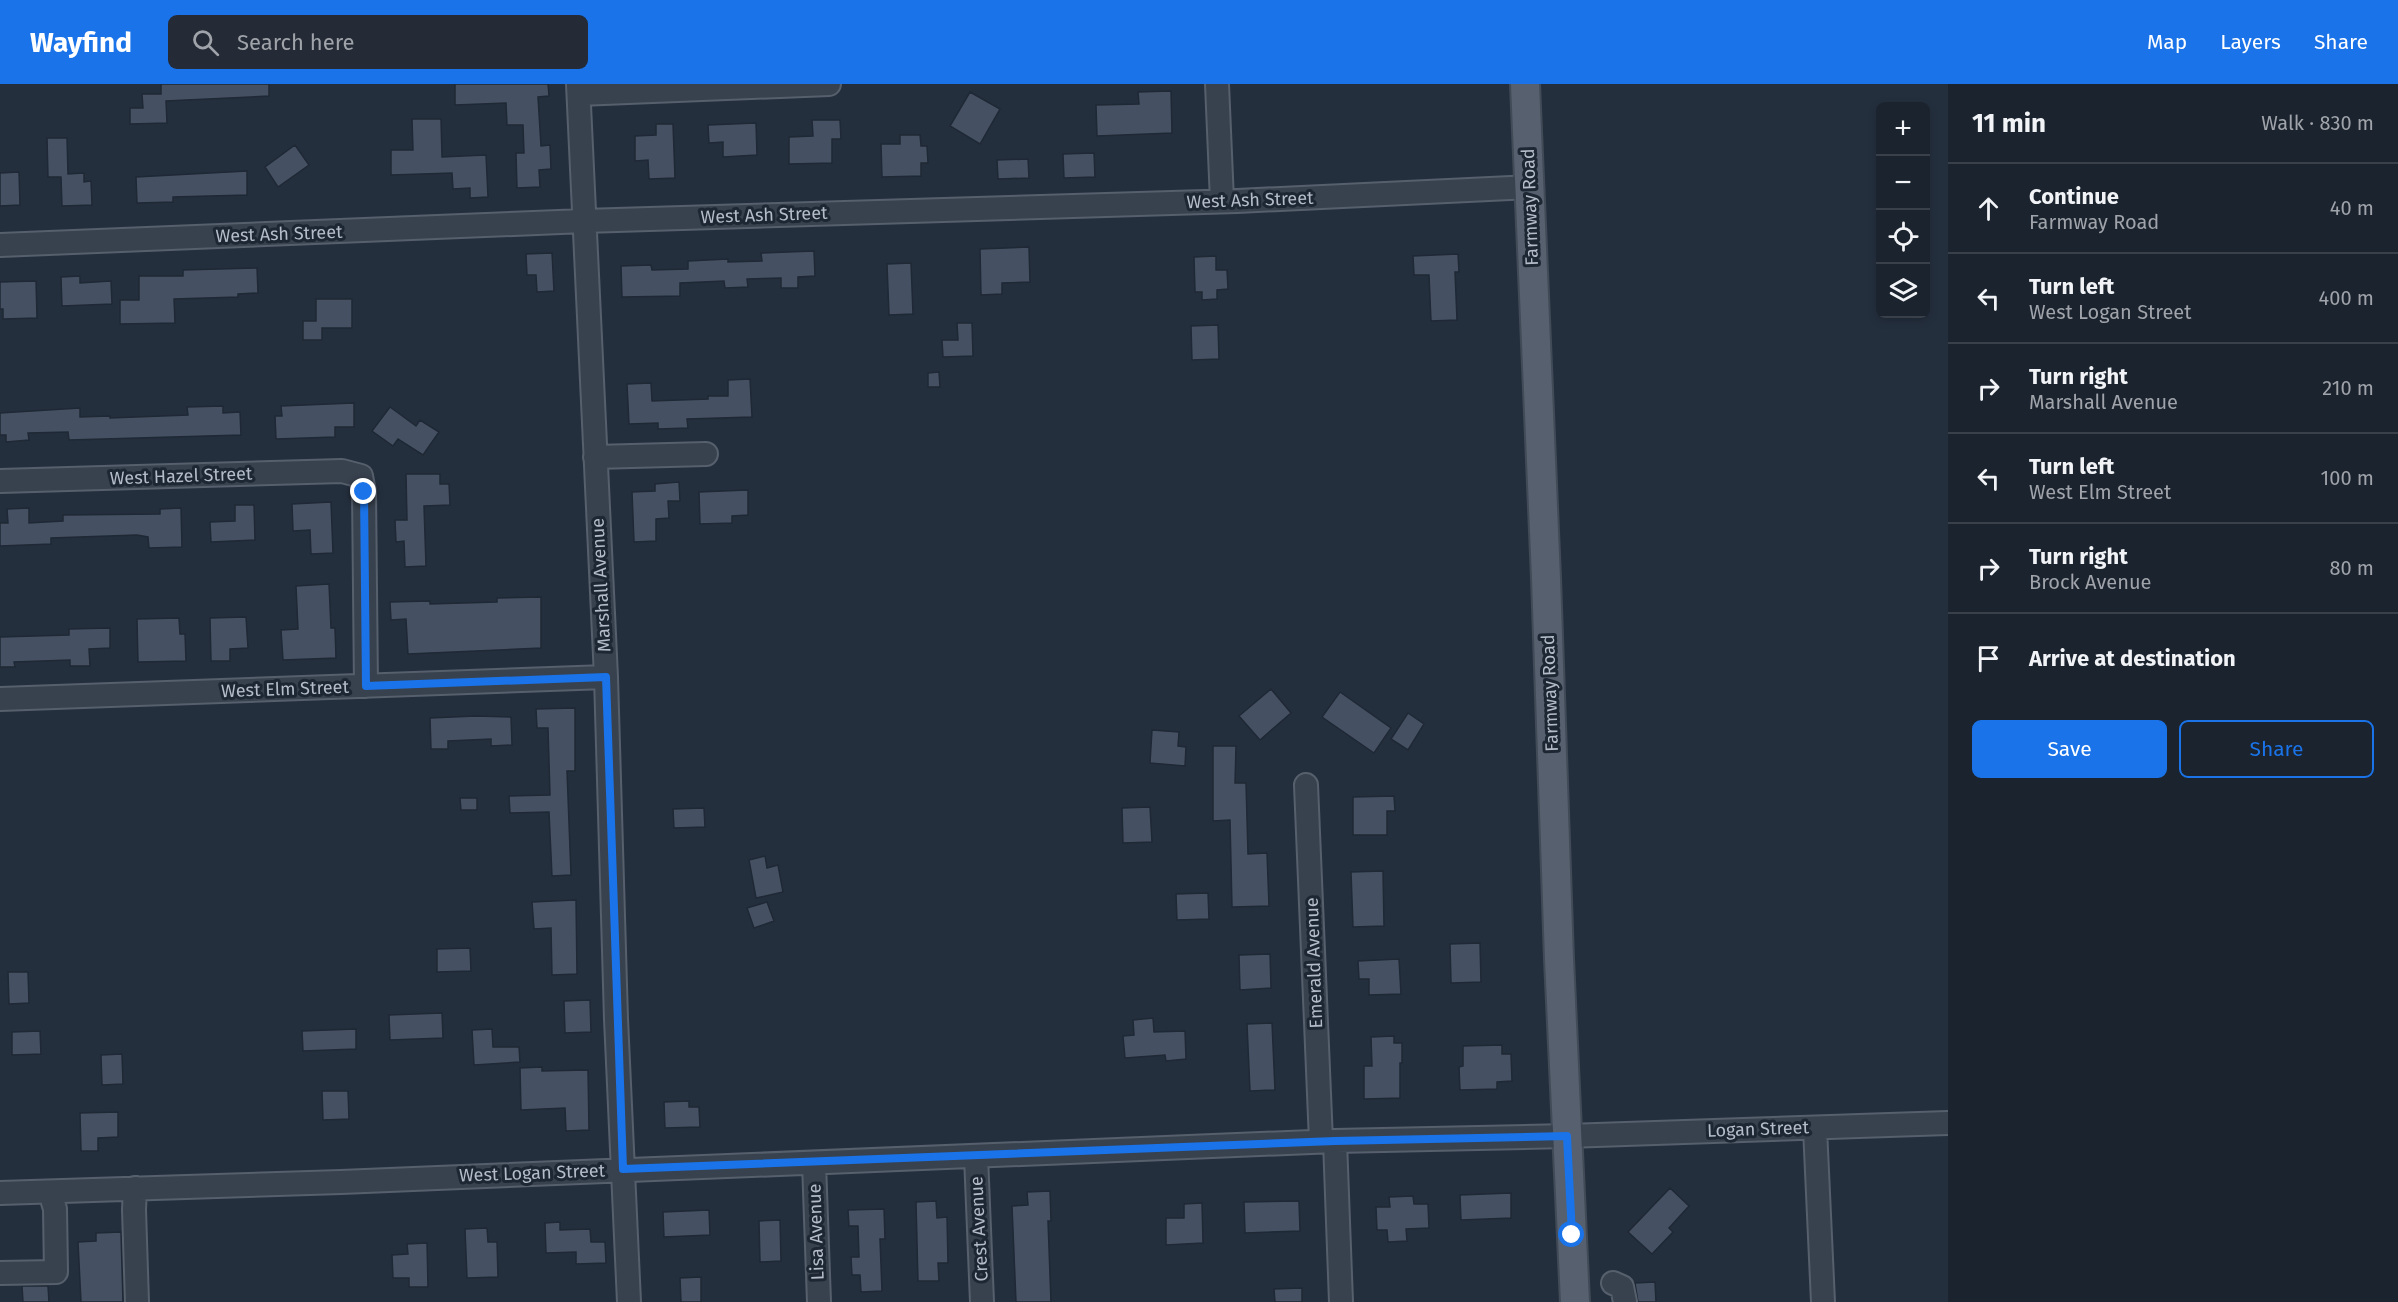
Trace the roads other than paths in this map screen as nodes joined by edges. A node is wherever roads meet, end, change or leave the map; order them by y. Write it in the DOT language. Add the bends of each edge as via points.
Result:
graph roads {
  1 [pos="829,84"];
  2 [pos="1217,84"];
  3 [pos="1525,84"];
  4 [pos="578,89"];
  5 [pos="1529,187"];
  6 [pos="1222,201"];
  7 [pos="584,221"];
  8 [pos="0,245"];
  9 [pos="706,454"];
  10 [pos="595,457"];
  11 [pos="0,481"];
  12 [pos="606,677"];
  13 [pos="366,686"];
  14 [pos="0,699"];
  15 [pos="1306,785"];
  16 [pos="1948,1123"];
  17 [pos="1815,1128"];
  18 [pos="1567,1136"];
  19 [pos="1328,1141"];
  20 [pos="976,1156"];
  21 [pos="814,1163"];
  22 [pos="623,1169"];
  23 [pos="135,1188"];
  24 [pos="50,1192"];
  25 [pos="0,1193"];
  26 [pos="0,1273"];
  27 [pos="1613,1283"];
  28 [pos="137,1302"];
  29 [pos="629,1302"];
  30 [pos="819,1302"];
  31 [pos="982,1302"];
  32 [pos="1341,1302"];
  33 [pos="1575,1302"];
  34 [pos="1625,1302"];
  35 [pos="1823,1302"];
  1 -- 4 [label="street"];
  2 -- 6 [label="street"];
  3 -- 5 [label="main road, Farmway Road"];
  4 -- 7 [label="street, Marshall Avenue"];
  5 -- 6 [label="street, West Ash Street"];
  5 -- 18 [label="main road, Farmway Road"];
  6 -- 7 [label="street, West Ash Street"];
  7 -- 8 [label="street, West Ash Street"];
  7 -- 10 [label="street, Marshall Avenue"];
  9 -- 10 [label="street"];
  10 -- 12 [label="street, Marshall Avenue"];
  11 -- 13 [label="street, West Hazel Street" via="342,471 360,476 364,492"];
  12 -- 13 [label="street, West Elm Street"];
  12 -- 22 [label="street, Marshall Avenue"];
  13 -- 14 [label="street, West Elm Street"];
  15 -- 19 [label="street, Emerald Avenue"];
  16 -- 17 [label="street, Logan Street"];
  17 -- 18 [label="street, Logan Street"];
  17 -- 35 [label="street"];
  18 -- 19 [label="street, West Logan Street"];
  18 -- 33 [label="main road, Farmway Road"];
  19 -- 20 [label="street, West Logan Street"];
  19 -- 32 [label="street, Emerald Avenue"];
  20 -- 21 [label="street, West Logan Street"];
  20 -- 31 [label="street, Crest Avenue"];
  21 -- 22 [label="street, West Logan Street"];
  21 -- 30 [label="street, Lisa Avenue"];
  22 -- 23 [label="street, West Logan Street"];
  22 -- 29 [label="street, Marshall Avenue"];
  23 -- 24 [label="street, West Logan Street"];
  23 -- 28 [label="street"];
  24 -- 25 [label="street, West Logan Street"];
  24 -- 26 [label="street" via="55,1209 56,1272"];
  27 -- 34 [label="street" via="1622,1287"];
}
